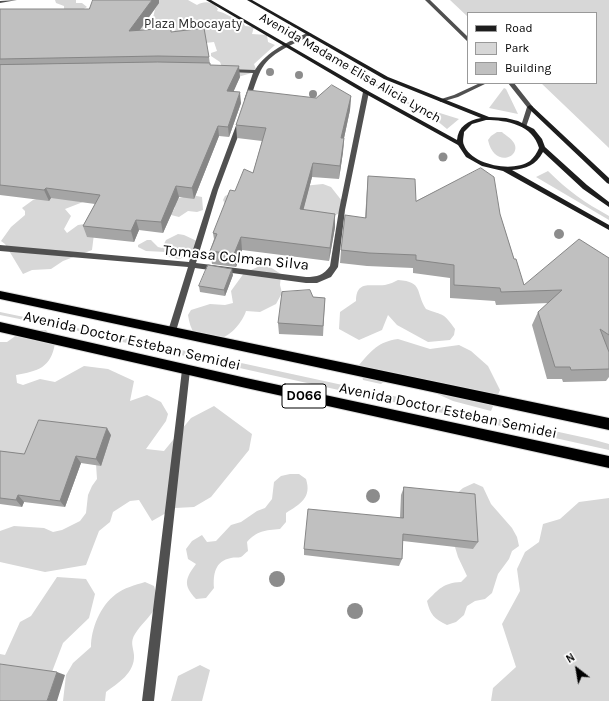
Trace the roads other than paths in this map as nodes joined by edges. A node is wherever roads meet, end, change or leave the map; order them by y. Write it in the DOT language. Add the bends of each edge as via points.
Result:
graph roads {
  1 [pos="15,0"];
  2 [pos="208,0"];
  3 [pos="249,0"];
  4 [pos="426,0"];
  5 [pos="0,2"];
  6 [pos="309,34"];
  7 [pos="467,39"];
  8 [pos="285,45"];
  9 [pos="219,69"];
  10 [pos="256,72"];
  11 [pos="482,84"];
  12 [pos="512,84"];
  13 [pos="366,92"];
  14 [pos="442,100"];
  15 [pos="245,106"];
  16 [pos="530,107"];
  17 [pos="487,118"];
  18 [pos="241,119"];
  19 [pos="524,126"];
  20 [pos="460,144"];
  21 [pos="542,148"];
  22 [pos="505,169"];
  23 [pos="609,182"];
  24 [pos="609,205"];
  25 [pos="609,228"];
  26 [pos="0,248"];
  27 [pos="192,265"];
  28 [pos="0,295"];
  29 [pos="0,327"];
  30 [pos="172,331"];
  31 [pos="186,370"];
  32 [pos="609,424"];
  33 [pos="609,462"];
  34 [pos="148,701"];
  1 -- 5 [label="street"];
  2 -- 8 [label="main road, Avenida Madame Elisa Alicia Lynch"];
  3 -- 6 [label="main road, Avenida Madame Elisa Alicia Lynch"];
  4 -- 7 [label="street"];
  6 -- 8 [label="street"];
  6 -- 14 [label="main road, Avenida Madame Elisa Alicia Lynch" via="386,78"];
  8 -- 10 [label="street"];
  8 -- 13 [label="main road, Avenida Madame Elisa Alicia Lynch"];
  9 -- 10 [label="street"];
  10 -- 15 [label="street"];
  11 -- 14 [label="street"];
  12 -- 16 [label="street"];
  13 -- 20 [label="main road, Avenida Madame Elisa Alicia Lynch"];
  13 -- 27 [label="street, Tomasa Colman Silva" via="342,210 334,267 328,275 318,280 306,280"];
  14 -- 17 [label="main road, Avenida Madame Elisa Alicia Lynch"];
  16 -- 19 [label="street"];
  16 -- 23 [label="main road"];
  17 -- 19 [label="main road, Avenida Madame Elisa Alicia Lynch" via="506,119"];
  17 -- 20 [label="main road, Avenida Madame Elisa Alicia Lynch" via="470,123 461,132"];
  18 -- 27 [label="street"];
  19 -- 21 [label="main road, Avenida Madame Elisa Alicia Lynch" via="537,136"];
  20 -- 22 [label="main road, Avenida Madame Elisa Alicia Lynch" via="468,156 484,165"];
  21 -- 22 [label="main road, Avenida Madame Elisa Alicia Lynch" via="538,159 524,167"];
  21 -- 24 [label="main road, Avenida Madame Elisa Alicia Lynch"];
  22 -- 25 [label="main road, Avenida Madame Elisa Alicia Lynch"];
  26 -- 27 [label="street, Tomasa Colman Silva"];
  27 -- 30 [label="street"];
  28 -- 30 [label="highway, Avenida Doctor Esteban Semidei / D066"];
  29 -- 31 [label="highway, Avenida Doctor Esteban Semidei / D066"];
  30 -- 32 [label="highway, Avenida Doctor Esteban Semidei / D066"];
  31 -- 33 [label="highway, Avenida Doctor Esteban Semidei / D066"];
  31 -- 34 [label="street"];
}
